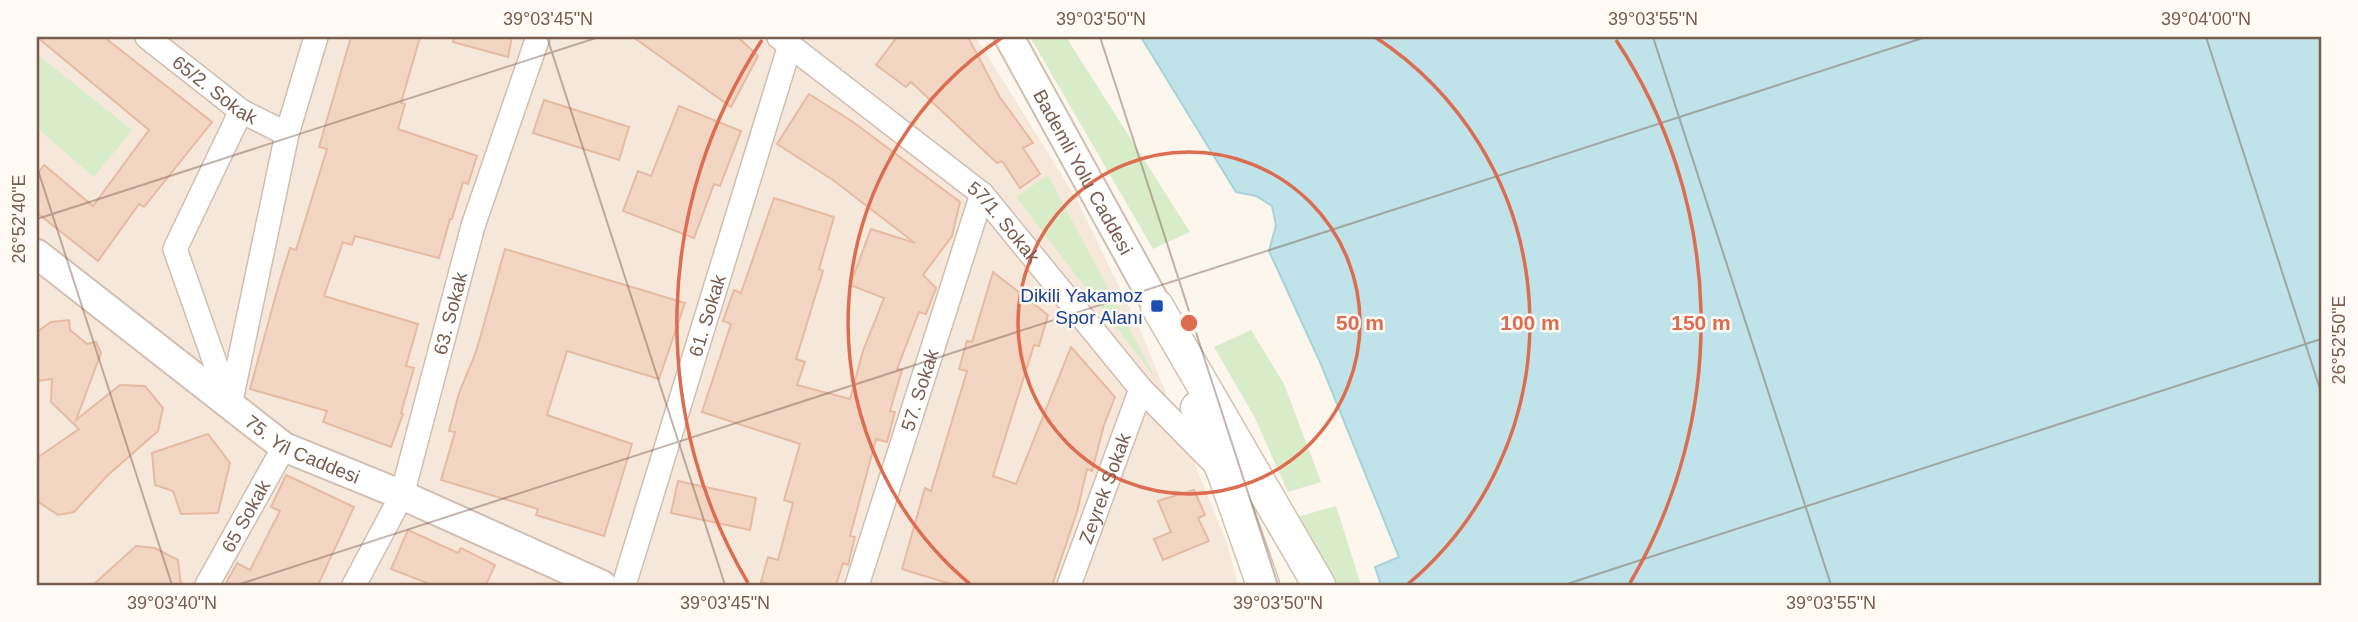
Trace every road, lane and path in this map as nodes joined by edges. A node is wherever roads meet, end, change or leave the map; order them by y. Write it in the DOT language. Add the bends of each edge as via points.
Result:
graph roads {
  1 [pos="148,37"];
  2 [pos="316,37"];
  3 [pos="538,37"];
  4 [pos="1009,37"];
  5 [pos="785,41"];
  6 [pos="241,111"];
  7 [pos="287,134"];
  8 [pos="982,194"];
  9 [pos="37,254"];
  10 [pos="1157,306"];
  11 [pos="1141,389"];
  12 [pos="230,405"];
  13 [pos="284,447"];
  14 [pos="1224,474"];
  15 [pos="402,495"];
  16 [pos="206,585"];
  17 [pos="354,585"];
  18 [pos="602,585"];
  19 [pos="624,585"];
  20 [pos="857,585"];
  21 [pos="1069,585"];
  22 [pos="1263,585"];
  23 [pos="1320,585"];
  1 -- 6 [label="street, 65/2. Sokak"];
  2 -- 7 [label="street"];
  3 -- 15 [label="street, 63. Sokak" via="473,226"];
  4 -- 10 [label="street, Bademli Yolu Caddesi"];
  5 -- 8 [label="street, 57/1. Sokak"];
  5 -- 19 [label="street, 61. Sokak"];
  6 -- 7 [label="street, 65/2. Sokak"];
  6 -- 12 [label="street" via="175,249"];
  7 -- 12 [label="street"];
  8 -- 11 [label="street, 57/1. Sokak"];
  8 -- 20 [label="street, 57. Sokak"];
  9 -- 12 [label="street, 75. Yil Caddesi"];
  10 -- 14 [label="main road"];
  10 -- 23 [label="main road"];
  11 -- 14 [label="street, 57/1. Sokak"];
  11 -- 21 [label="street, Zeyrek Sokak"];
  12 -- 13 [label="street, 75. Yil Caddesi"];
  13 -- 15 [label="street, 75. Yil Caddesi"];
  13 -- 16 [label="street, 65 Sokak"];
  14 -- 22 [label="main road"];
  15 -- 17 [label="street, 63. Sokak"];
  15 -- 18 [label="street, 75. Yil Caddesi"];
}
